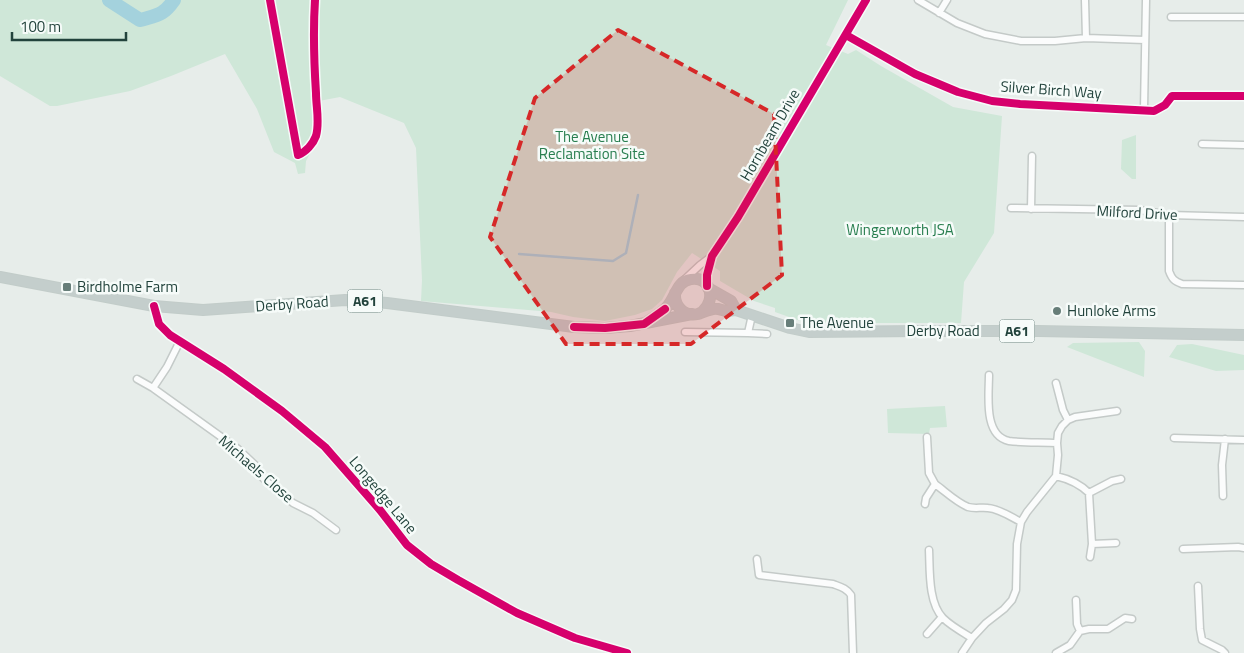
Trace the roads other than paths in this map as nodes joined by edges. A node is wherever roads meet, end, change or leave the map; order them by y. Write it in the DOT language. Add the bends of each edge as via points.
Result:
graph roads {
  1 [pos="866,0"];
  2 [pos="918,0"];
  3 [pos="947,0"];
  4 [pos="1085,0"];
  5 [pos="1146,0"];
  6 [pos="939,13"];
  7 [pos="1171,17"];
  8 [pos="1244,17"];
  9 [pos="846,34"];
  10 [pos="1086,38"];
  11 [pos="1145,40"];
  12 [pos="1244,96"];
  13 [pos="1144,110"];
  14 [pos="1202,144"];
  15 [pos="1244,145"];
  16 [pos="1032,156"];
  17 [pos="1012,208"];
  18 [pos="1031,209"];
  19 [pos="1169,215"];
  20 [pos="1244,217"];
  21 [pos="712,256"];
  22 [pos="0,277"];
  23 [pos="683,281"];
  24 [pos="1244,285"];
  25 [pos="708,287"];
  26 [pos="675,293"];
  27 [pos="154,306"];
  28 [pos="736,310"];
  29 [pos="703,311"];
  30 [pos="692,314"];
  31 [pos="752,315"];
  32 [pos="644,324"];
  33 [pos="685,332"];
  34 [pos="748,333"];
  35 [pos="767,334"];
  36 [pos="1244,335"];
  37 [pos="180,341"];
  38 [pos="989,375"];
  39 [pos="136,379"];
  40 [pos="1056,383"];
  41 [pos="153,388"];
  42 [pos="1117,411"];
  43 [pos="1068,420"];
  44 [pos="927,437"];
  45 [pos="1174,438"];
  46 [pos="1225,439"];
  47 [pos="1244,440"];
  48 [pos="1057,443"];
  49 [pos="1056,476"];
  50 [pos="1121,479"];
  51 [pos="935,484"];
  52 [pos="1089,493"];
  53 [pos="1222,496"];
  54 [pos="925,504"];
  55 [pos="1021,522"];
  56 [pos="336,530"];
  57 [pos="1116,543"];
  58 [pos="1092,544"];
  59 [pos="1244,548"];
  60 [pos="1182,549"];
  61 [pos="929,550"];
  62 [pos="1090,557"];
  63 [pos="757,559"];
  64 [pos="1198,586"];
  65 [pos="1076,600"];
  66 [pos="942,617"];
  67 [pos="1132,619"];
  68 [pos="1080,631"];
  69 [pos="927,634"];
  70 [pos="972,638"];
  71 [pos="627,653"];
  72 [pos="853,653"];
  73 [pos="962,653"];
  74 [pos="1056,653"];
  75 [pos="1225,653"];
  1 -- 9 [label="street, Hornbeam Drive"];
  2 -- 6 [label="street"];
  3 -- 6 [label="street"];
  4 -- 10 [label="street"];
  5 -- 11 [label="street"];
  6 -- 10 [label="street" via="985,34 1021,41 1055,42"];
  7 -- 8 [label="street"];
  9 -- 13 [label="street, Silver Birch Way" via="915,74 958,92 992,101"];
  9 -- 21 [label="street, Hornbeam Drive"];
  10 -- 11 [label="street"];
  11 -- 13 [label="street"];
  12 -- 13 [label="street, Silver Birch Way" via="1172,96 1166,105 1154,111"];
  14 -- 15 [label="street"];
  16 -- 18 [label="street"];
  17 -- 18 [label="street, Milford Drive"];
  18 -- 19 [label="street, Milford Drive" via="1140,210"];
  19 -- 20 [label="street, Milford Drive"];
  19 -- 24 [label="street" via="1169,271 1175,282"];
  21 -- 23 [label="street, Hornbeam Drive"];
  21 -- 25 [label="street, Hornbeam Drive" via="707,275"];
  22 -- 27 [label="highway, Derby Road / A61"];
  23 -- 25 [label="highway" via="701,280"];
  23 -- 26 [label="highway"];
  25 -- 28 [label="highway, Derby Road / A61" via="731,301"];
  25 -- 29 [label="highway" via="710,303"];
  26 -- 30 [label="highway" via="680,308"];
  26 -- 32 [label="highway, Derby Road / A61" via="665,310"];
  27 -- 32 [label="highway, Derby Road / A61" via="203,310 352,301 574,327"];
  27 -- 37 [label="street, Longedge Lane" via="159,324"];
  28 -- 29 [label="highway, Derby Road / A61" via="714,308"];
  28 -- 31 [label="highway, Derby Road / A61"];
  29 -- 30 [label="highway"];
  30 -- 32 [label="highway, Derby Road / A61"];
  31 -- 34 [label="street"];
  31 -- 36 [label="highway, Derby Road / A61" via="808,332"];
  33 -- 34 [label="street"];
  34 -- 35 [label="street"];
  37 -- 41 [label="street"];
  37 -- 71 [label="street, Longedge Lane" via="282,411 325,447 407,545 431,564 517,613 575,638"];
  38 -- 48 [label="street" via="989,415 999,436 1009,441"];
  39 -- 41 [label="street, Michaels Close"];
  40 -- 43 [label="street" via="1062,410"];
  41 -- 56 [label="street, Michaels Close" via="238,449 263,478 293,503"];
  42 -- 43 [label="street"];
  43 -- 48 [label="street" via="1058,433"];
  44 -- 51 [label="street" via="929,473"];
  45 -- 46 [label="street"];
  46 -- 47 [label="street"];
  46 -- 53 [label="street"];
  48 -- 49 [label="street"];
  49 -- 52 [label="street" via="1081,485"];
  49 -- 55 [label="street"];
  50 -- 52 [label="street"];
  51 -- 54 [label="street"];
  51 -- 55 [label="street" via="969,507 990,508"];
  52 -- 58 [label="street"];
  55 -- 70 [label="street" via="1016,590 1012,600"];
  57 -- 58 [label="street"];
  58 -- 62 [label="street"];
  59 -- 60 [label="street"];
  61 -- 66 [label="street" via="932,596"];
  63 -- 72 [label="street" via="759,575 833,584 848,590 851,595"];
  64 -- 75 [label="street" via="1202,640"];
  65 -- 68 [label="street"];
  66 -- 69 [label="street"];
  66 -- 70 [label="street"];
  67 -- 68 [label="street" via="1125,618 1108,629"];
  68 -- 74 [label="street" via="1070,645"];
  70 -- 73 [label="street"];
}
